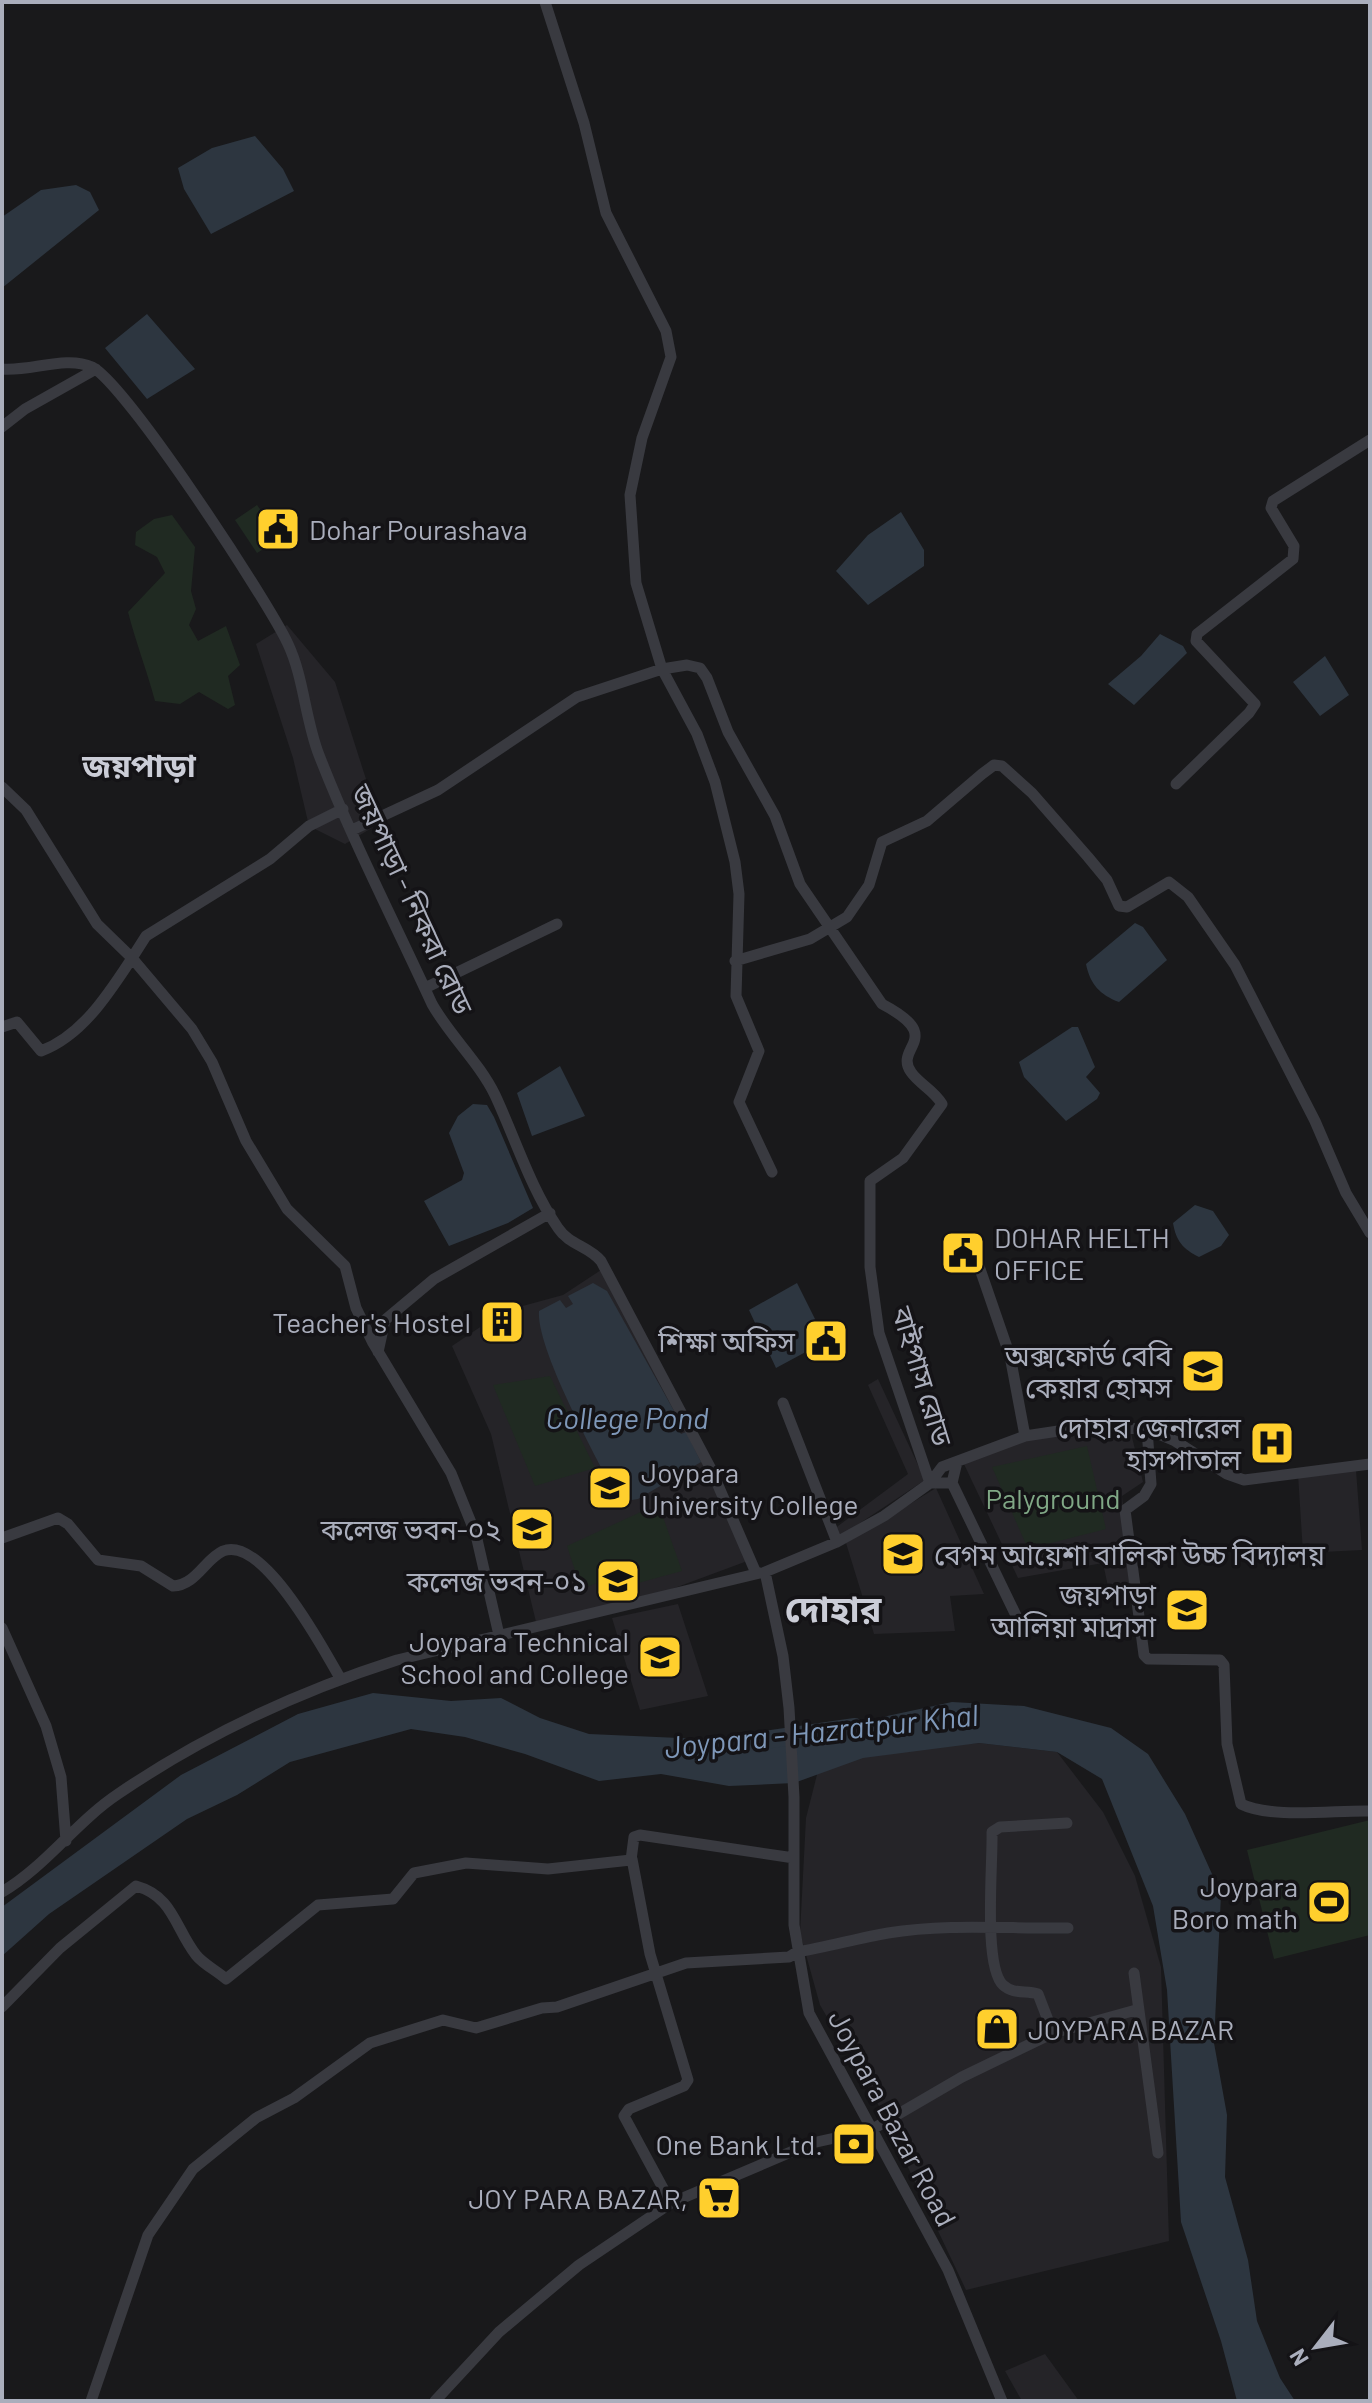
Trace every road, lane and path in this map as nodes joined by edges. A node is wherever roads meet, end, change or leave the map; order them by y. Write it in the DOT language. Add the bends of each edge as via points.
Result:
graph roads {
  1 [pos="545,2"];
  2 [pos="2,369"];
  3 [pos="96,369"];
  4 [pos="2,427"];
  5 [pos="1370,440"];
  6 [pos="662,669"];
  7 [pos="1176,784"];
  8 [pos="2,787"];
  9 [pos="343,809"];
  10 [pos="352,830"];
  11 [pos="557,924"];
  12 [pos="830,929"];
  13 [pos="132,958"];
  14 [pos="735,961"];
  15 [pos="425,988"];
  16 [pos="2,1027"];
  17 [pos="772,1172"];
  18 [pos="550,1213"];
  19 [pos="1370,1233"];
  20 [pos="970,1240"];
  21 [pos="378,1352"];
  22 [pos="783,1403"];
  23 [pos="1147,1429"];
  24 [pos="1025,1436"];
  25 [pos="957,1462"];
  26 [pos="1370,1464"];
  27 [pos="930,1483"];
  28 [pos="952,1483"];
  29 [pos="2,1538"];
  30 [pos="837,1542"];
  31 [pos="761,1573"];
  32 [pos="2,1628"];
  33 [pos="1023,1630"];
  34 [pos="499,1635"];
  35 [pos="340,1678"];
  36 [pos="789,1708"];
  37 [pos="1370,1811"];
  38 [pos="1067,1823"];
  39 [pos="66,1841"];
  40 [pos="794,1858"];
  41 [pos="632,1859"];
  42 [pos="2,1892"];
  43 [pos="991,1926"];
  44 [pos="1068,1928"];
  45 [pos="797,1952"];
  46 [pos="655,1972"];
  47 [pos="1134,1973"];
  48 [pos="2,2007"];
  49 [pos="1136,2010"];
  50 [pos="1053,2033"];
  51 [pos="871,2130"];
  52 [pos="1158,2153"];
  53 [pos="671,2203"];
  54 [pos="91,2401"];
  55 [pos="435,2401"];
  56 [pos="1002,2401"];
  1 -- 6 [label="street" via="606,213 666,331 671,357 642,438 630,495 636,583"];
  2 -- 3 [label="street" via="80,362"];
  3 -- 4 [label="street"];
  3 -- 9 [label="street, জয়পাড়া - নিকরা রোড" via="196,498 289,646 319,755"];
  5 -- 7 [label="street" via="1273,501 1271,508 1294,546 1293,559 1197,634 1196,641 1255,704"];
  6 -- 10 [label="street" via="577,697 438,790"];
  6 -- 12 [label="street" via="687,665 700,668 707,678 728,732 775,816 800,884"];
  6 -- 14 [label="street" via="697,734 715,782 739,894"];
  8 -- 13 [label="street" via="26,810 97,924"];
  9 -- 10 [label="street, জয়পাড়া - নিকরা রোড"];
  9 -- 13 [label="street" via="309,826 270,859 146,936"];
  10 -- 15 [label="street, জয়পাড়া - নিকরা রোড"];
  11 -- 15 [label="street"];
  12 -- 14 [label="street"];
  12 -- 19 [label="street" via="847,917 869,885 882,842 927,821 994,765 1002,766 1088,857 1119,906 1125,908 1169,882 1188,897 1235,965"];
  12 -- 27 [label="street, বাইপাস রোড" via="882,1004 916,1029 908,1063 911,1072 942,1104 903,1158 868,1187 870,1267 879,1333"];
  13 -- 16 [label="street" via="88,1018 53,1047 41,1051 17,1022"];
  13 -- 21 [label="street" via="192,1029 246,1141 287,1209 345,1266 356,1308"];
  14 -- 17 [label="street" via="736,996 759,1051 741,1093 740,1110"];
  15 -- 18 [label="street, জয়পাড়া - নিকরা রোড" via="447,1032 495,1095 514,1147"];
  18 -- 21 [label="street" via="434,1279 385,1320"];
  18 -- 31 [label="street, জয়পাড়া - নিকরা রোড" via="563,1235 601,1261"];
  20 -- 24 [label="street" via="1010,1356"];
  21 -- 34 [label="street" via="451,1473 476,1535"];
  22 -- 30 [label="street"];
  23 -- 24 [label="street" via="1085,1427"];
  23 -- 26 [label="street" via="1244,1480"];
  23 -- 37 [label="street" via="1151,1484 1125,1510 1144,1655 1220,1660 1224,1665 1230,1768 1241,1804 1250,1809"];
  24 -- 25 [label="street"];
  25 -- 27 [label="street" via="937,1471"];
  25 -- 28 [label="street"];
  27 -- 28 [label="street"];
  27 -- 30 [label="street"];
  28 -- 33 [label="street"];
  29 -- 35 [label="street" via="58,1518 98,1560 141,1566 173,1586 190,1580 222,1551 246,1552 304,1617"];
  30 -- 31 [label="street"];
  31 -- 34 [label="street"];
  31 -- 36 [label="street, জয়পাড়া - নিকরা রোড" via="783,1656"];
  32 -- 39 [label="street" via="46,1726 61,1777"];
  34 -- 35 [label="street"];
  35 -- 39 [label="street" via="225,1732 116,1795"];
  36 -- 40 [label="street, Joypara Bazar Road"];
  38 -- 43 [label="street" via="1000,1827 992,1832"];
  39 -- 42 [label="street"];
  40 -- 41 [label="street" via="640,1835 633,1839"];
  40 -- 45 [label="street, Joypara Bazar Road"];
  41 -- 46 [label="street"];
  41 -- 48 [label="street" via="548,1869 466,1863 421,1871 406,1879 393,1899 318,1905 226,1979 197,1955 177,1916 153,1890 136,1886 60,1948"];
  43 -- 44 [label="street"];
  43 -- 45 [label="street" via="888,1933"];
  43 -- 50 [label="street" via="996,1973 1014,1992 1038,1994"];
  45 -- 46 [label="street" via="789,1957 686,1963"];
  45 -- 51 [label="street, Joypara Bazar Road" via="809,2013"];
  46 -- 53 [label="street" via="688,2080 624,2116"];
  46 -- 54 [label="street" via="557,2007 476,2028 443,2020 400,2031 357,2050 294,2098 256,2118 193,2169 148,2235"];
  47 -- 49 [label="street"];
  49 -- 50 [label="street"];
  49 -- 52 [label="street"];
  50 -- 51 [label="street"];
  51 -- 53 [label="street" via="812,2143"];
  51 -- 56 [label="street, Joypara Bazar Road" via="948,2270"];
  53 -- 55 [label="street" via="579,2265 499,2332"];
}
